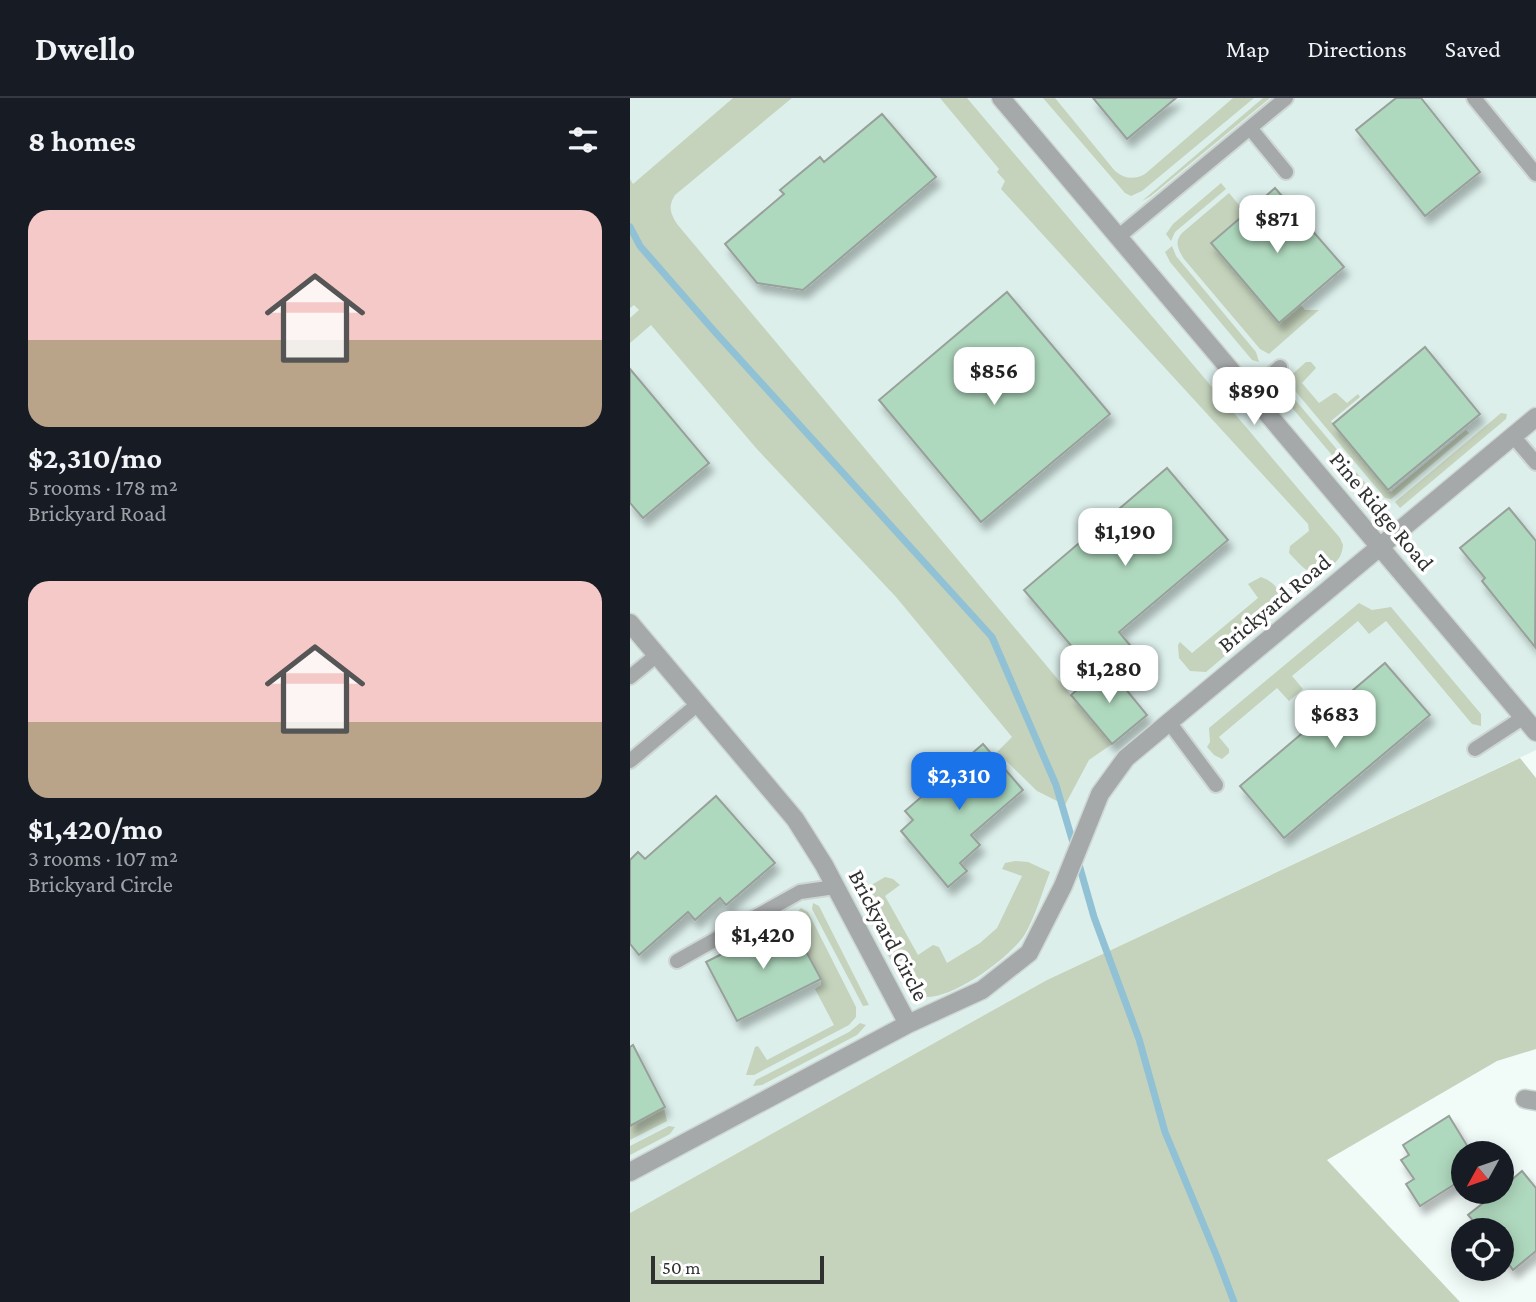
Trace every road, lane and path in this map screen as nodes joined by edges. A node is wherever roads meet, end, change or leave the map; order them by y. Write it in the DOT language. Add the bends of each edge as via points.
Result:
graph roads {
  1 [pos="1286,98"];
  2 [pos="1474,98"];
  3 [pos="1005,100"];
  4 [pos="1250,128"];
  5 [pos="1286,172"];
  6 [pos="1536,174"];
  7 [pos="1118,237"];
  8 [pos="1280,367"];
  9 [pos="1250,393"];
  10 [pos="1536,417"];
  11 [pos="1513,436"];
  12 [pos="1536,463"];
  13 [pos="1381,548"];
  14 [pos="630,623"];
  15 [pos="657,655"];
  16 [pos="630,677"];
  17 [pos="698,704"];
  18 [pos="1524,717"];
  19 [pos="1169,722"];
  20 [pos="1536,732"];
  21 [pos="1475,749"];
  22 [pos="630,761"];
  23 [pos="1216,785"];
  24 [pos="835,887"];
  25 [pos="677,961"];
  26 [pos="908,1024"];
  27 [pos="630,1172"];
  1 -- 4 [label="lane"];
  2 -- 6 [label="lane"];
  3 -- 7 [label="street, Pine Ridge Road"];
  4 -- 5 [label="lane"];
  4 -- 7 [label="lane"];
  7 -- 9 [label="street, Pine Ridge Road"];
  8 -- 9 [label="lane"];
  9 -- 13 [label="street, Pine Ridge Road"];
  10 -- 11 [label="street, Brickyard Road"];
  11 -- 12 [label="lane"];
  11 -- 13 [label="street, Brickyard Road"];
  13 -- 18 [label="street, Pine Ridge Road"];
  13 -- 19 [label="street, Brickyard Road"];
  14 -- 15 [label="street, Brickyard Circle"];
  15 -- 16 [label="lane"];
  15 -- 17 [label="street, Brickyard Circle"];
  17 -- 22 [label="lane"];
  17 -- 24 [label="street, Brickyard Circle" via="795,819"];
  18 -- 20 [label="street, Pine Ridge Road"];
  18 -- 21 [label="lane"];
  19 -- 23 [label="lane"];
  19 -- 26 [label="street, Brickyard Road" via="1126,758 1100,794 1029,953 982,990"];
  24 -- 25 [label="lane" via="800,892"];
  24 -- 26 [label="street, Brickyard Circle"];
  26 -- 27 [label="street, Brickyard Circle"];
}
